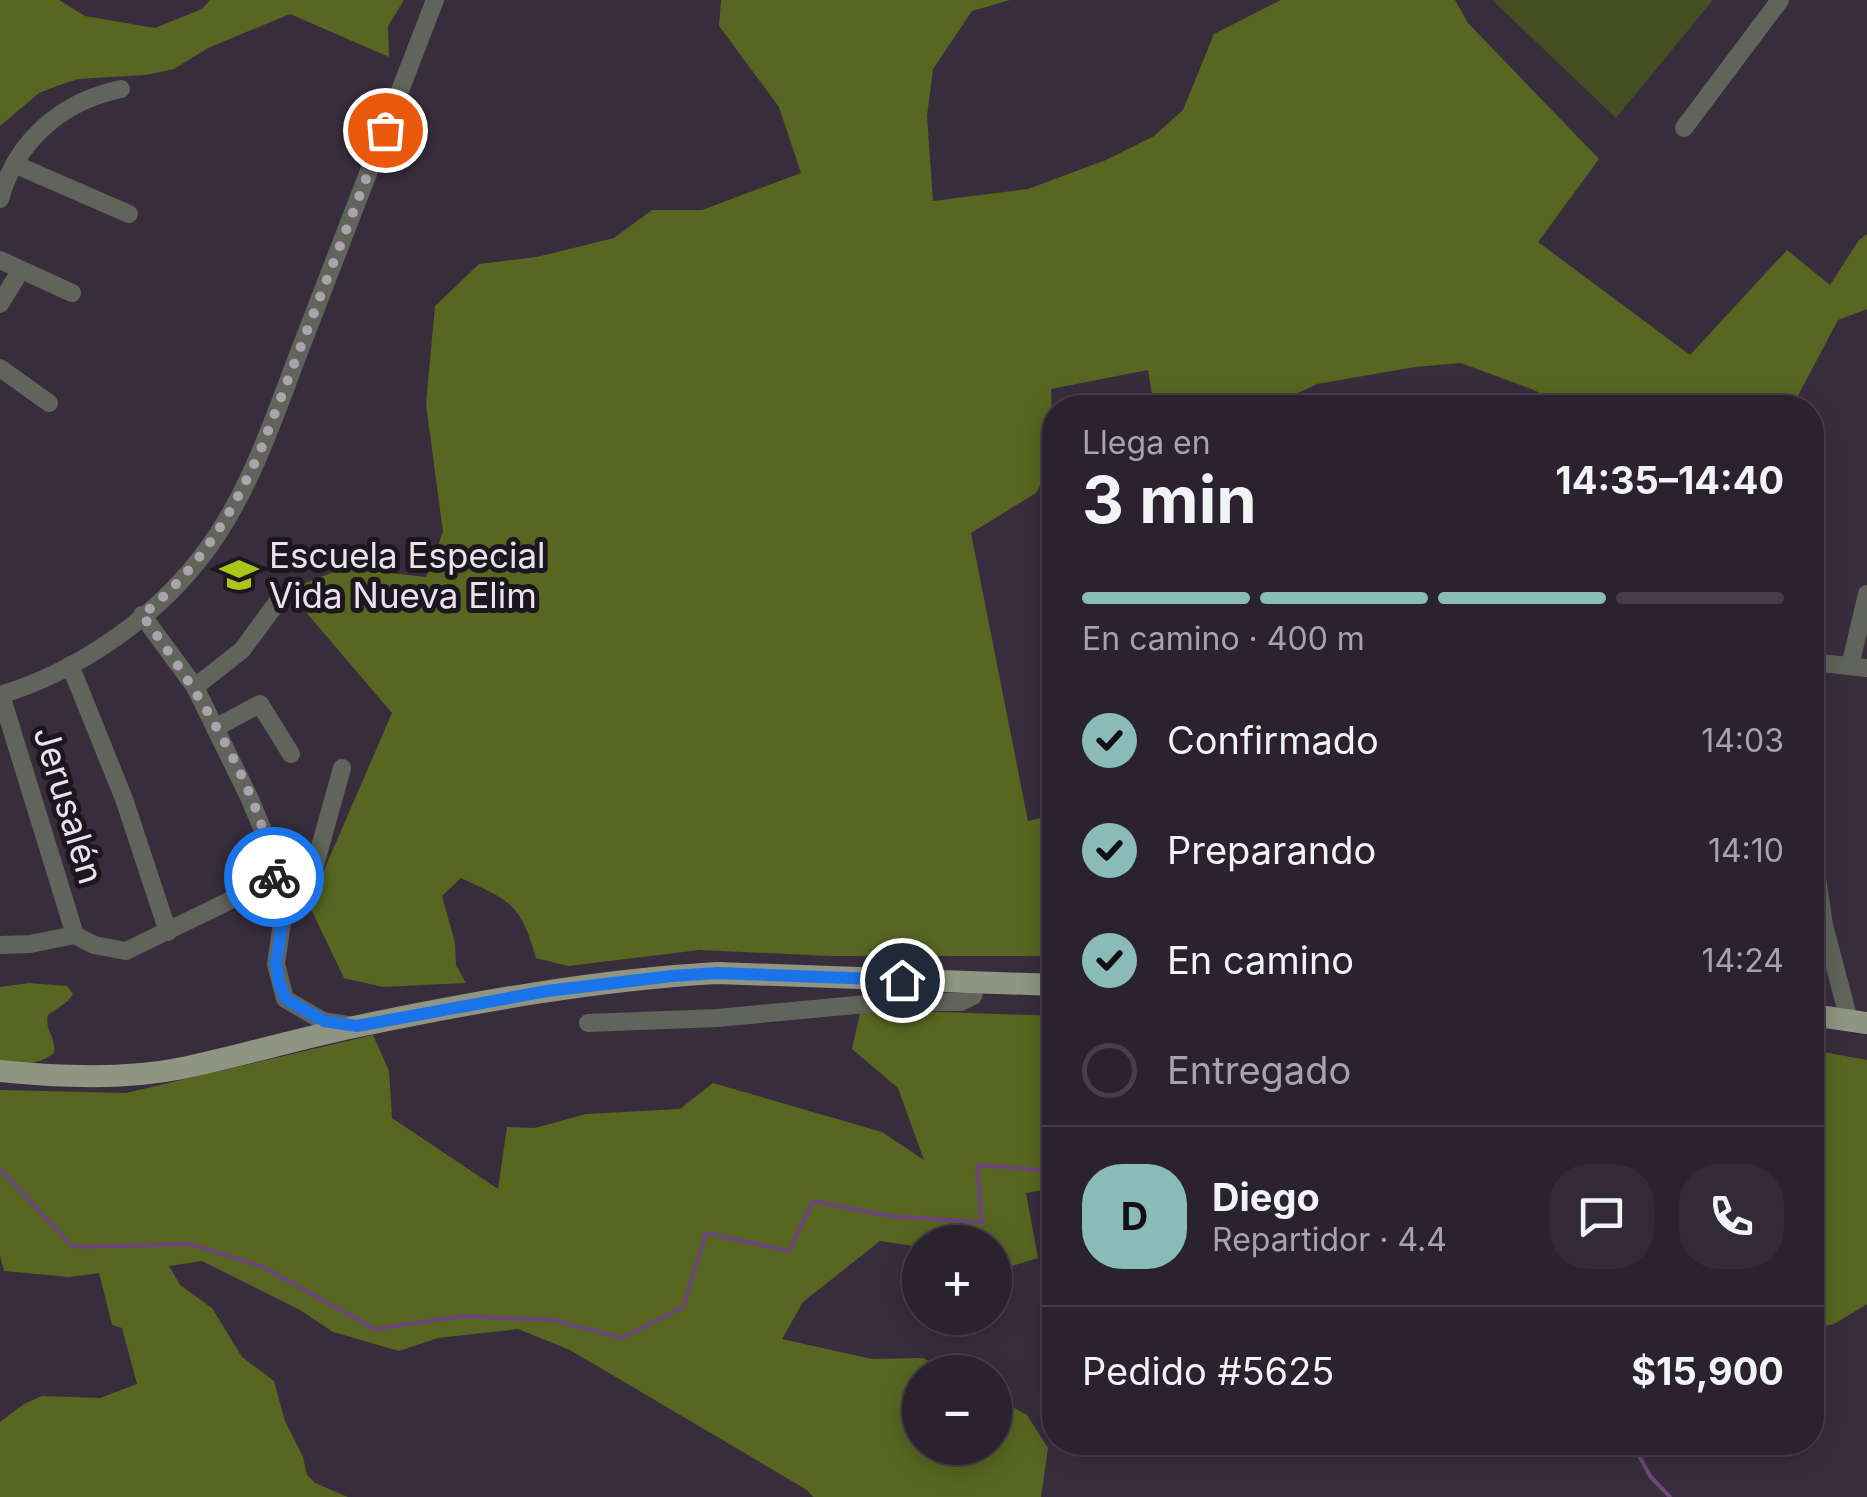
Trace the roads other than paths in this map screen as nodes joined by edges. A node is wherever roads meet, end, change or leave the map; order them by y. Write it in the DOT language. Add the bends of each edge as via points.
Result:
graph roads {
  1 [pos="435,0"];
  2 [pos="1780,0"];
  3 [pos="121,90"];
  4 [pos="1684,128"];
  5 [pos="14,164"];
  6 [pos="0,200"];
  7 [pos="129,214"];
  8 [pos="0,260"];
  9 [pos="21,270"];
  10 [pos="72,294"];
  11 [pos="0,304"];
  12 [pos="0,368"];
  13 [pos="49,402"];
  14 [pos="1867,594"];
  15 [pos="281,597"];
  16 [pos="142,615"];
  17 [pos="1824,663"];
  18 [pos="70,665"];
  19 [pos="1858,667"];
  20 [pos="195,687"];
  21 [pos="0,695"];
  22 [pos="215,728"];
  23 [pos="291,754"];
  24 [pos="342,768"];
  25 [pos="274,879"];
  26 [pos="284,909"];
  27 [pos="1824,925"];
  28 [pos="168,932"];
  29 [pos="75,936"];
  30 [pos="0,945"];
  31 [pos="976,982"];
  32 [pos="1042,985"];
  33 [pos="1824,1017"];
  34 [pos="1858,1022"];
  35 [pos="588,1023"];
  36 [pos="357,1026"];
  37 [pos="0,1071"];
  1 -- 16 [label="street" via="250,473 200,560"];
  2 -- 4 [label="street"];
  3 -- 5 [label="street" via="54,118"];
  5 -- 6 [label="street"];
  5 -- 7 [label="street"];
  8 -- 9 [label="street"];
  9 -- 10 [label="street"];
  9 -- 11 [label="street"];
  12 -- 13 [label="street"];
  14 -- 19 [label="street"];
  15 -- 20 [label="street" via="242,650"];
  16 -- 18 [label="street"];
  16 -- 20 [label="street"];
  17 -- 19 [label="street"];
  18 -- 21 [label="street"];
  18 -- 28 [label="street"];
  20 -- 22 [label="street"];
  21 -- 29 [label="street, Jerusalén"];
  22 -- 23 [label="street" via="260,704"];
  22 -- 25 [label="street" via="270,847"];
  24 -- 26 [label="street" via="304,901"];
  25 -- 26 [label="street"];
  25 -- 28 [label="street"];
  26 -- 36 [label="street" via="276,964 286,999 324,1021"];
  27 -- 34 [label="street"];
  28 -- 29 [label="street" via="126,952"];
  29 -- 30 [label="street"];
  31 -- 32 [label="main road"];
  31 -- 35 [label="street" via="973,996 961,1002"];
  31 -- 36 [label="main road" via="717,973 588,985"];
  33 -- 34 [label="main road"];
  36 -- 37 [label="main road" via="157,1072"];
}
